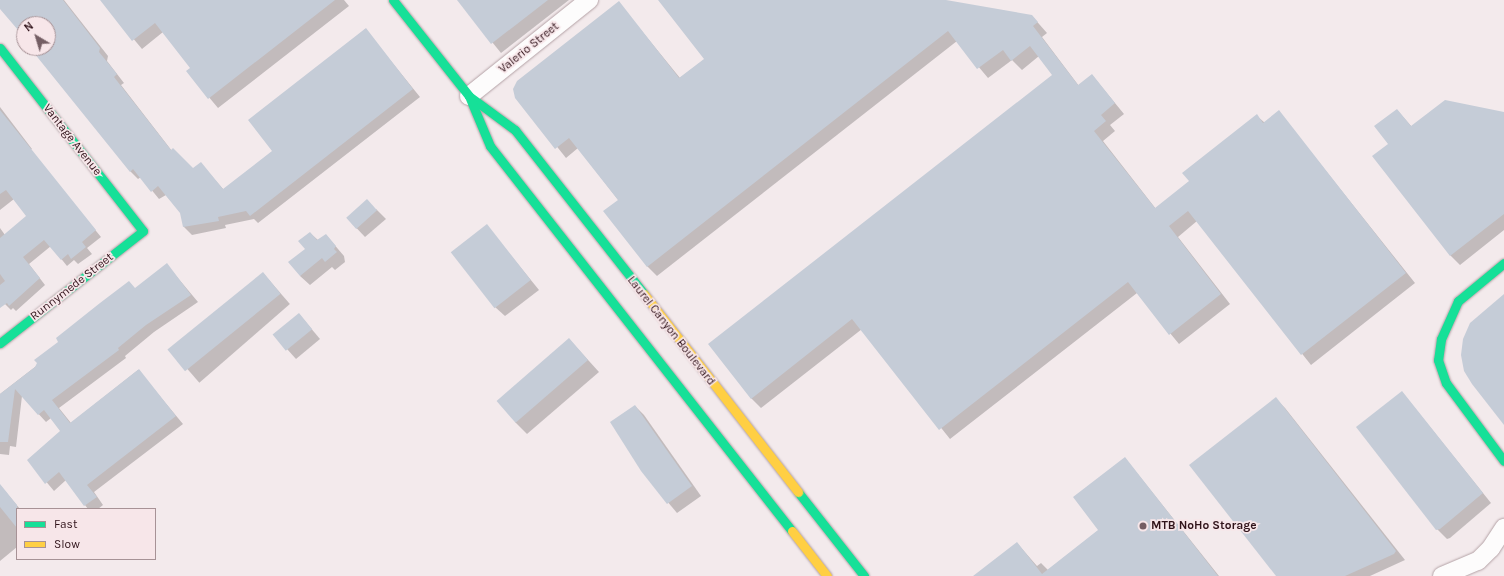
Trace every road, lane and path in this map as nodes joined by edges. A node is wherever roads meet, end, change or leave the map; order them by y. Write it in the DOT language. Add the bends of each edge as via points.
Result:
graph roads {
  1 [pos="393,0"];
  2 [pos="589,0"];
  3 [pos="0,48"];
  4 [pos="469,96"];
  5 [pos="143,231"];
  6 [pos="1504,263"];
  7 [pos="0,343"];
  8 [pos="738,428"];
  9 [pos="721,442"];
  10 [pos="1504,461"];
  11 [pos="1504,528"];
  12 [pos="827,576"];
  13 [pos="864,576"];
  14 [pos="1442,576"];
  1 -- 4 [label="main road, Laurel Canyon Boulevard"];
  2 -- 4 [label="street, Valerio Street"];
  3 -- 5 [label="main road, Vantage Avenue"];
  4 -- 8 [label="main road, Laurel Canyon Boulevard" via="515,130"];
  4 -- 9 [label="main road, Laurel Canyon Boulevard" via="490,146"];
  5 -- 7 [label="main road, Runnymede Street"];
  6 -- 10 [label="main road" via="1458,301 1441,339 1438,360 1446,383"];
  8 -- 9 [label="main road"];
  8 -- 13 [label="main road, Laurel Canyon Boulevard"];
  9 -- 12 [label="main road, Laurel Canyon Boulevard"];
  11 -- 14 [label="street" via="1492,548 1478,561"];
}
